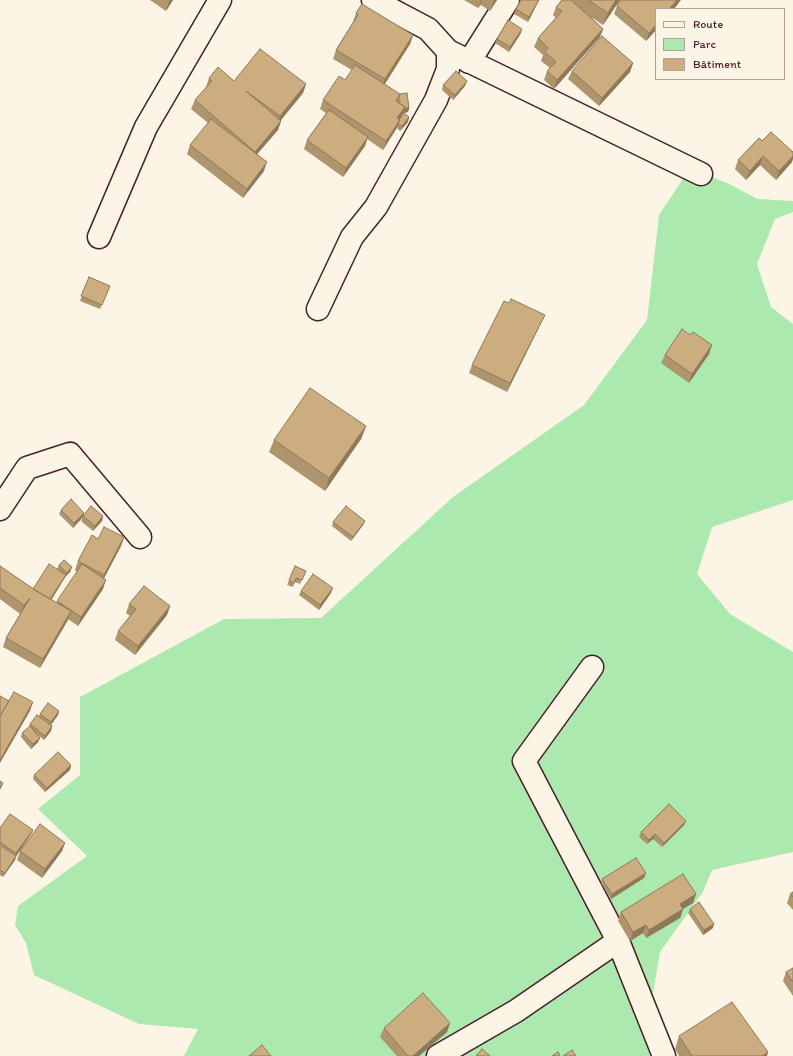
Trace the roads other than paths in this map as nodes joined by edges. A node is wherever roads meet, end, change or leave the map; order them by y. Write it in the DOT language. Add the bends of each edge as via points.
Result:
graph roads {
  1 [pos="220,0"];
  2 [pos="373,0"];
  3 [pos="508,0"];
  4 [pos="448,51"];
  5 [pos="469,62"];
  6 [pos="701,174"];
  7 [pos="99,237"];
  8 [pos="318,309"];
  9 [pos="0,509"];
  10 [pos="140,537"];
  11 [pos="592,667"];
  12 [pos="618,941"];
  13 [pos="438,1056"];
  14 [pos="664,1056"];
  1 -- 7 [label="street" via="146,127"];
  2 -- 4 [label="street" via="428,29"];
  3 -- 5 [label="street"];
  4 -- 5 [label="street"];
  4 -- 8 [label="street" via="448,69 436,100 376,207 352,237"];
  5 -- 6 [label="street"];
  9 -- 10 [label="street" via="27,468 70,454"];
  11 -- 12 [label="street" via="524,761"];
  12 -- 13 [label="street" via="516,1011"];
  12 -- 14 [label="street"];
}
